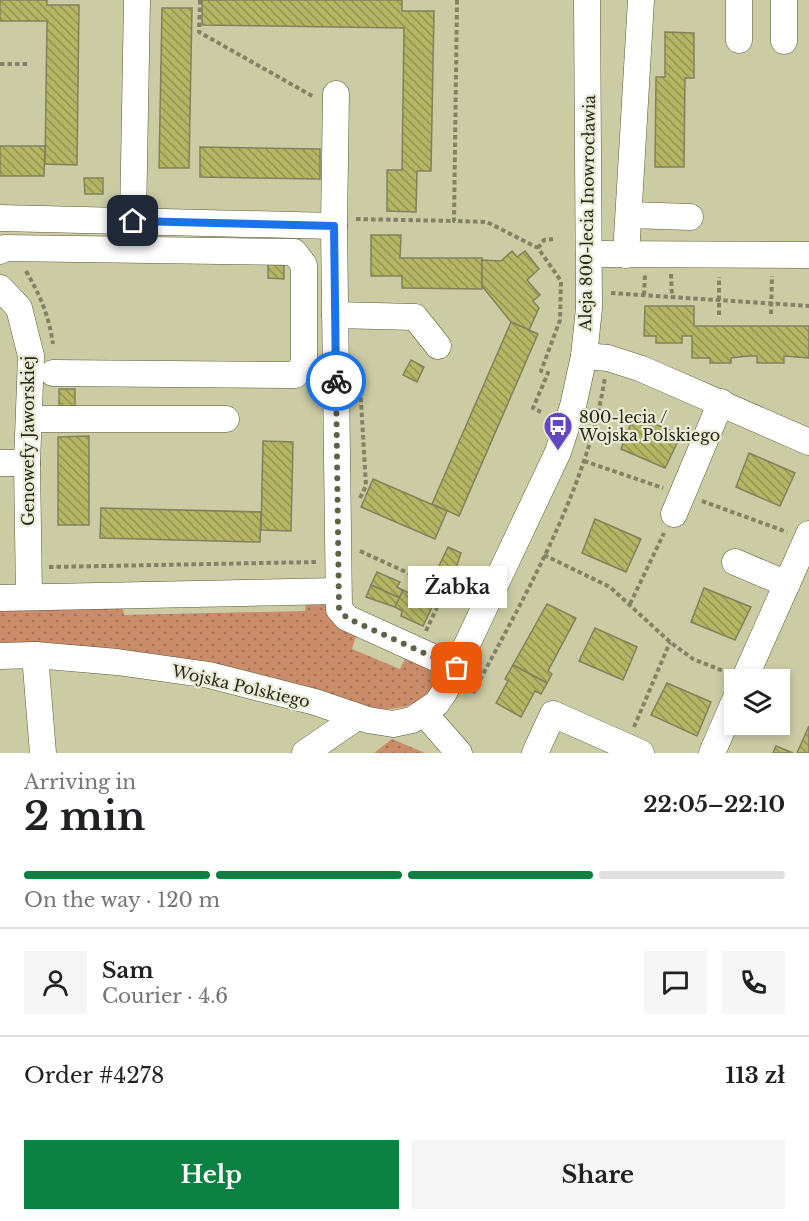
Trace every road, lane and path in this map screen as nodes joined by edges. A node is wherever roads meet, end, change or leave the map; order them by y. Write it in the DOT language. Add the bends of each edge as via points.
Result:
graph roads {
  1 [pos="137,0"];
  2 [pos="200,0"];
  3 [pos="457,0"];
  4 [pos="587,0"];
  5 [pos="641,0"];
  6 [pos="740,0"];
  7 [pos="784,0"];
  8 [pos="739,40"];
  9 [pos="784,41"];
  10 [pos="0,64"];
  11 [pos="29,64"];
  12 [pos="336,101"];
  13 [pos="629,215"];
  14 [pos="690,217"];
  15 [pos="0,218"];
  16 [pos="454,220"];
  17 [pos="133,221"];
  18 [pos="348,224"];
  19 [pos="553,239"];
  20 [pos="538,248"];
  21 [pos="0,251"];
  22 [pos="589,254"];
  23 [pos="720,254"];
  24 [pos="772,254"];
  25 [pos="626,255"];
  26 [pos="809,255"];
  27 [pos="0,288"];
  28 [pos="611,293"];
  29 [pos="718,300"];
  30 [pos="294,303"];
  31 [pos="771,303"];
  32 [pos="809,306"];
  33 [pos="335,309"];
  34 [pos="771,314"];
  35 [pos="718,315"];
  36 [pos="438,346"];
  37 [pos="584,356"];
  38 [pos="360,372"];
  39 [pos="52,373"];
  40 [pos="721,402"];
  41 [pos="541,412"];
  42 [pos="29,419"];
  43 [pos="226,420"];
  44 [pos="809,442"];
  45 [pos="0,463"];
  46 [pos="27,463"];
  47 [pos="356,506"];
  48 [pos="674,514"];
  49 [pos="809,534"];
  50 [pos="544,555"];
  51 [pos="735,562"];
  52 [pos="787,584"];
  53 [pos="444,590"];
  54 [pos="337,591"];
  55 [pos="29,597"];
  56 [pos="0,598"];
  57 [pos="630,604"];
  58 [pos="422,640"];
  59 [pos="670,642"];
  60 [pos="35,655"];
  61 [pos="0,656"];
  62 [pos="457,668"];
  63 [pos="745,669"];
  64 [pos="724,677"];
  65 [pos="424,713"];
  66 [pos="357,717"];
  67 [pos="724,719"];
  68 [pos="633,749"];
  69 [pos="43,753"];
  70 [pos="305,753"];
  71 [pos="459,753"];
  72 [pos="536,753"];
  73 [pos="711,753"];
  1 -- 17 [label="street"];
  2 -- 12 [label="path" via="199,32"];
  3 -- 16 [label="path"];
  4 -- 22 [label="street, Aleja 800-lecia Inowrocławia"];
  5 -- 13 [label="street"];
  6 -- 8 [label="street"];
  7 -- 9 [label="street"];
  10 -- 11 [label="path"];
  12 -- 18 [label="street"];
  13 -- 14 [label="street"];
  13 -- 25 [label="street"];
  15 -- 17 [label="street"];
  16 -- 18 [label="path"];
  16 -- 20 [label="path" via="487,222"];
  17 -- 18 [label="street"];
  18 -- 33 [label="street"];
  19 -- 20 [label="path" via="544,240"];
  20 -- 41 [label="path" via="561,281 560,320 541,371 548,373 533,408"];
  21 -- 30 [label="street" via="4,248 294,252 304,266"];
  22 -- 25 [label="street"];
  22 -- 37 [label="street, Aleja 800-lecia Inowrocławia"];
  23 -- 24 [label="street"];
  23 -- 25 [label="street"];
  23 -- 29 [label="path"];
  24 -- 26 [label="street"];
  24 -- 31 [label="path"];
  27 -- 42 [label="street, Genowefy Jaworskiej" via="19,308 31,356"];
  28 -- 29 [label="path"];
  29 -- 31 [label="path"];
  29 -- 35 [label="path"];
  30 -- 33 [label="street"];
  30 -- 39 [label="street" via="304,365 295,375"];
  31 -- 32 [label="path"];
  31 -- 34 [label="path"];
  33 -- 36 [label="street" via="415,317"];
  33 -- 54 [label="street"];
  37 -- 40 [label="street" via="608,358 642,369"];
  37 -- 62 [label="street, Aleja 800-lecia Inowrocławia" via="558,452"];
  38 -- 47 [label="path" via="366,486"];
  40 -- 44 [label="street"];
  40 -- 48 [label="street"];
  42 -- 43 [label="street"];
  42 -- 46 [label="street, Genowefy Jaworskiej"];
  45 -- 46 [label="street"];
  46 -- 55 [label="street, Genowefy Jaworskiej"];
  48 -- 57 [label="path"];
  49 -- 52 [label="street"];
  50 -- 57 [label="path" via="610,587"];
  51 -- 52 [label="street"];
  52 -- 63 [label="street"];
  53 -- 58 [label="path"];
  54 -- 55 [label="street"];
  54 -- 62 [label="street" via="339,609 347,618"];
  55 -- 56 [label="street"];
  57 -- 59 [label="path"];
  59 -- 64 [label="path"];
  59 -- 68 [label="path"];
  60 -- 61 [label="street, Wojska Polskiego"];
  60 -- 66 [label="street, Wojska Polskiego" via="209,675"];
  60 -- 69 [label="street"];
  62 -- 65 [label="street, Aleja 800-lecia Inowrocławia" via="437,703"];
  65 -- 66 [label="street, Wojska Polskiego" via="393,724"];
  65 -- 71 [label="street"];
  66 -- 70 [label="street"];
  67 -- 73 [label="street"];
  68 -- 72 [label="street" via="553,714"];
}
